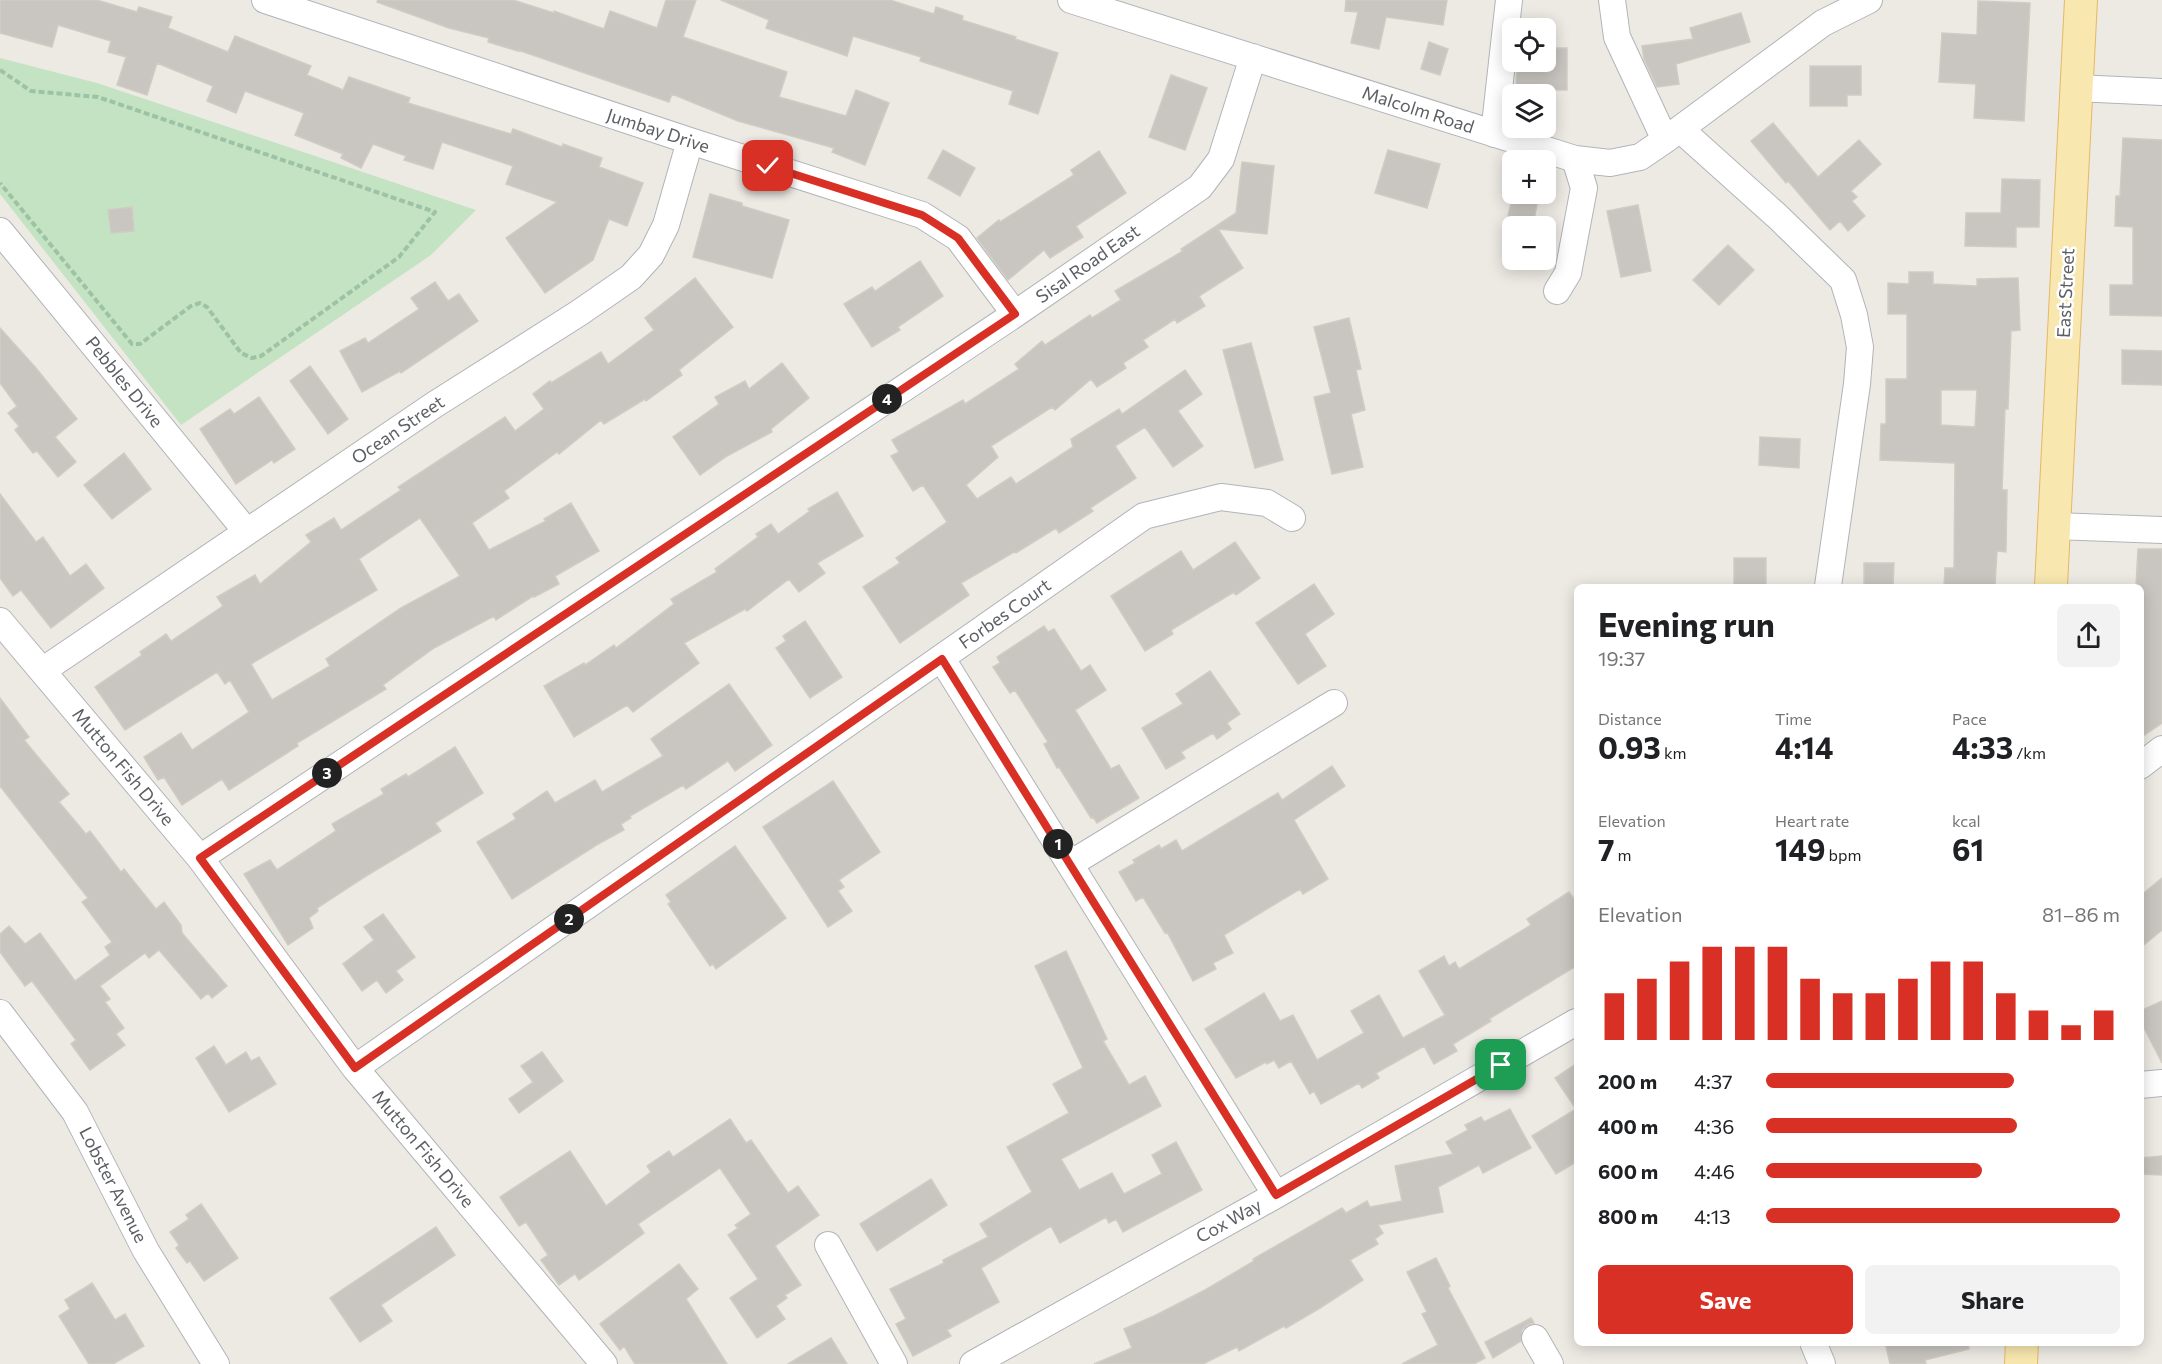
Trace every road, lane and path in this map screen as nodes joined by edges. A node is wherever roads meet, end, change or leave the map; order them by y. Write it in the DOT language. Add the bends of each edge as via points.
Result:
graph roads {
  1 [pos="265,0"];
  2 [pos="1509,0"];
  3 [pos="1612,0"];
  4 [pos="1869,0"];
  5 [pos="2080,0"];
  6 [pos="1078,1"];
  7 [pos="1827,12"];
  8 [pos="1252,57"];
  9 [pos="0,70"];
  10 [pos="2076,88"];
  11 [pos="2162,92"];
  12 [pos="1494,134"];
  13 [pos="1673,134"];
  14 [pos="690,141"];
  15 [pos="1575,159"];
  16 [pos="0,183"];
  17 [pos="0,231"];
  18 [pos="1557,291"];
  19 [pos="1015,314"];
  20 [pos="1292,518"];
  21 [pos="2055,526"];
  22 [pos="2162,530"];
  23 [pos="247,532"];
  24 [pos="1828,584"];
  25 [pos="2051,584"];
  26 [pos="0,621"];
  27 [pos="942,659"];
  28 [pos="42,671"];
  29 [pos="1334,704"];
  30 [pos="2162,749"];
  31 [pos="2144,763"];
  32 [pos="200,858"];
  33 [pos="1070,864"];
  34 [pos="0,1013"];
  35 [pos="1574,1023"];
  36 [pos="355,1068"];
  37 [pos="2162,1083"];
  38 [pos="2144,1085"];
  39 [pos="1276,1195"];
  40 [pos="828,1245"];
  41 [pos="1535,1338"];
  42 [pos="1815,1346"];
  43 [pos="2022,1346"];
  44 [pos="216,1364"];
  45 [pos="604,1364"];
  46 [pos="894,1364"];
  47 [pos="973,1364"];
  48 [pos="1550,1364"];
  49 [pos="1822,1364"];
  50 [pos="2021,1364"];
  1 -- 14 [label="street, Jumbay Drive"];
  2 -- 12 [label="street"];
  3 -- 13 [label="street" via="1617,37"];
  4 -- 7 [label="street, Malcolm Road"];
  5 -- 10 [label="main road, East Street"];
  6 -- 8 [label="street, Malcolm Road"];
  7 -- 13 [label="street, Malcolm Road"];
  8 -- 12 [label="street, Malcolm Road"];
  8 -- 19 [label="street, Sisal Road East" via="1221,159 1200,187"];
  9 -- 16 [label="path" via="32,91 98,97 435,212 399,257 261,356 252,357 241,353 200,303 140,344 132,344"];
  10 -- 11 [label="street"];
  10 -- 21 [label="main road, East Street"];
  12 -- 15 [label="street, Malcolm Road"];
  13 -- 15 [label="street, Malcolm Road" via="1640,157 1610,163"];
  13 -- 24 [label="street" via="1777,216 1843,279 1860,347"];
  14 -- 19 [label="street, Jumbay Drive" via="922,215 958,238"];
  14 -- 23 [label="street, Ocean Street" via="666,225 651,255 631,277"];
  15 -- 18 [label="street" via="1584,188 1568,273"];
  17 -- 23 [label="street, Pebbles Drive"];
  19 -- 32 [label="street, Sisal Road East"];
  20 -- 27 [label="street, Forbes Court" via="1266,503 1221,497 1144,516"];
  21 -- 22 [label="street"];
  21 -- 25 [label="main road, East Street"];
  23 -- 28 [label="street, Ocean Street"];
  26 -- 28 [label="street, Mutton Fish Drive"];
  27 -- 33 [label="street"];
  27 -- 36 [label="street, Forbes Court"];
  28 -- 32 [label="street, Mutton Fish Drive"];
  29 -- 33 [label="street"];
  30 -- 31 [label="street"];
  32 -- 36 [label="street, Mutton Fish Drive"];
  33 -- 39 [label="street"];
  34 -- 44 [label="street, Lobster Avenue" via="75,1112 146,1251"];
  35 -- 39 [label="street, Cox Way"];
  36 -- 45 [label="street, Mutton Fish Drive"];
  37 -- 38 [label="street"];
  39 -- 47 [label="street, Cox Way"];
  40 -- 46 [label="street"];
  41 -- 48 [label="street"];
  42 -- 49 [label="street"];
  43 -- 50 [label="main road"];
}
